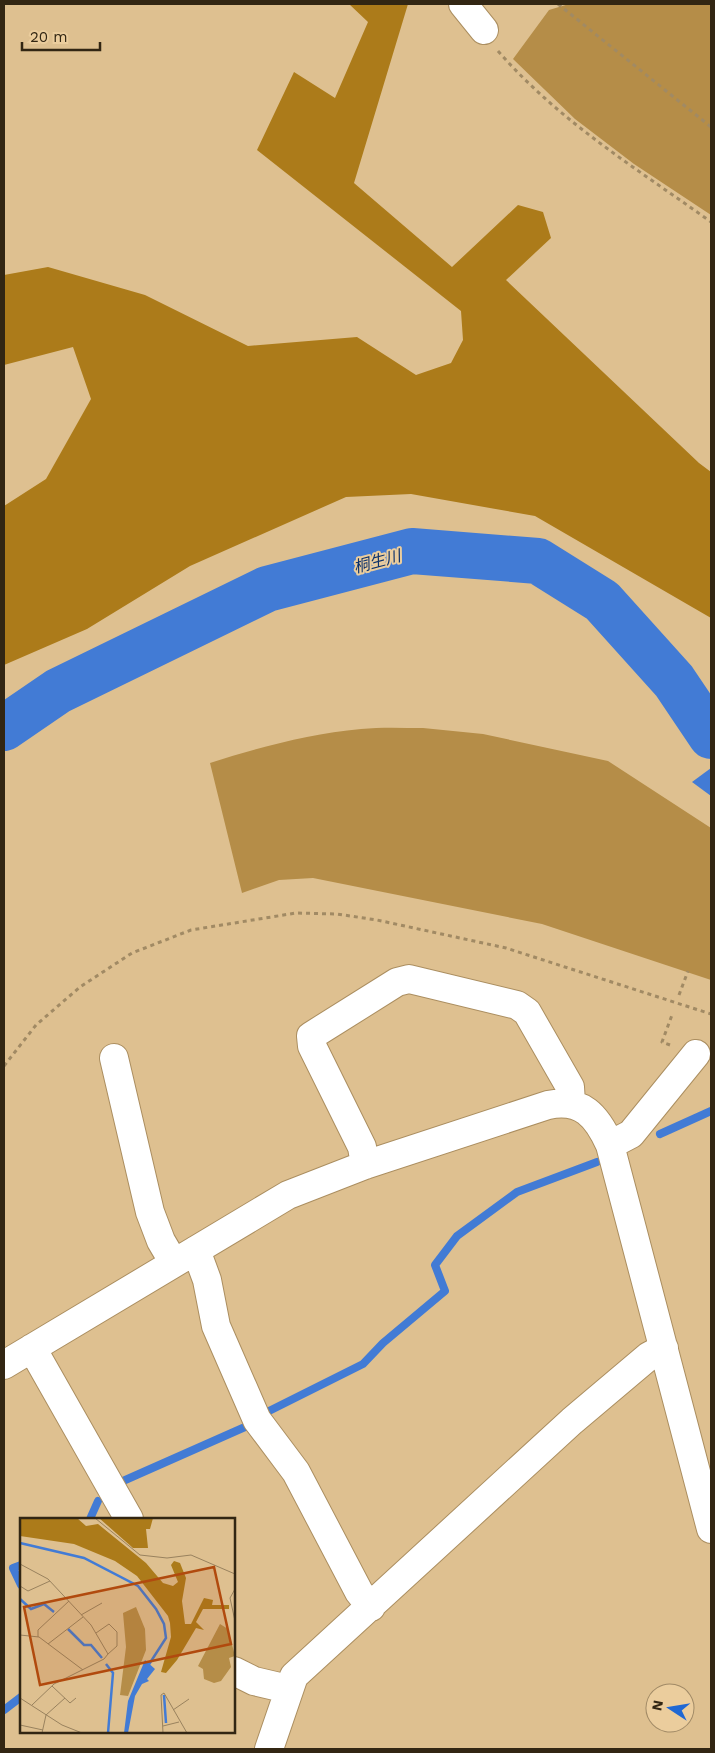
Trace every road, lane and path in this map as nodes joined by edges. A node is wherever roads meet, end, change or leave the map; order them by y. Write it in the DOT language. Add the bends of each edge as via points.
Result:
graph roads {
  1 [pos="463,4"];
  2 [pos="558,4"];
  3 [pos="484,30"];
  4 [pos="711,126"];
  5 [pos="711,222"];
  6 [pos="688,972"];
  7 [pos="680,995"];
  8 [pos="711,1014"];
  9 [pos="672,1015"];
  10 [pos="664,1036"];
  11 [pos="696,1054"];
  12 [pos="114,1058"];
  13 [pos="4,1066"];
  14 [pos="571,1103"];
  15 [pos="610,1145"];
  16 [pos="365,1165"];
  17 [pos="185,1256"];
  18 [pos="32,1348"];
  19 [pos="664,1348"];
  20 [pos="4,1365"];
  21 [pos="128,1518"];
  22 [pos="711,1529"];
  23 [pos="371,1607"];
  24 [pos="235,1672"];
  25 [pos="288,1689"];
  26 [pos="269,1749"];
  1 -- 3 [label="street"];
  2 -- 4 [label="path"];
  3 -- 5 [label="path" via="512,67 551,106 612,154"];
  6 -- 7 [label="path"];
  8 -- 13 [label="path" via="497,946 377,920 338,914 296,913 191,930 132,954 80,986 36,1025"];
  9 -- 10 [label="path"];
  11 -- 15 [label="street" via="631,1134"];
  12 -- 17 [label="street" via="150,1212 161,1241"];
  14 -- 15 [label="street" via="582,1107 599,1124"];
  14 -- 16 [label="street" via="548,1105"];
  14 -- 16 [label="street" via="570,1087 527,1012 518,1005 409,979 397,982 311,1036 312,1046 362,1147"];
  15 -- 19 [label="street"];
  16 -- 17 [label="street" via="288,1195"];
  17 -- 18 [label="street"];
  17 -- 23 [label="street" via="207,1280 216,1326 257,1420 296,1472 359,1592"];
  18 -- 20 [label="street"];
  18 -- 21 [label="street"];
  19 -- 22 [label="street"];
  19 -- 23 [label="street" via="648,1356 572,1421"];
  23 -- 25 [label="street" via="294,1676"];
  24 -- 25 [label="street" via="254,1681"];
  25 -- 26 [label="street"];
}
